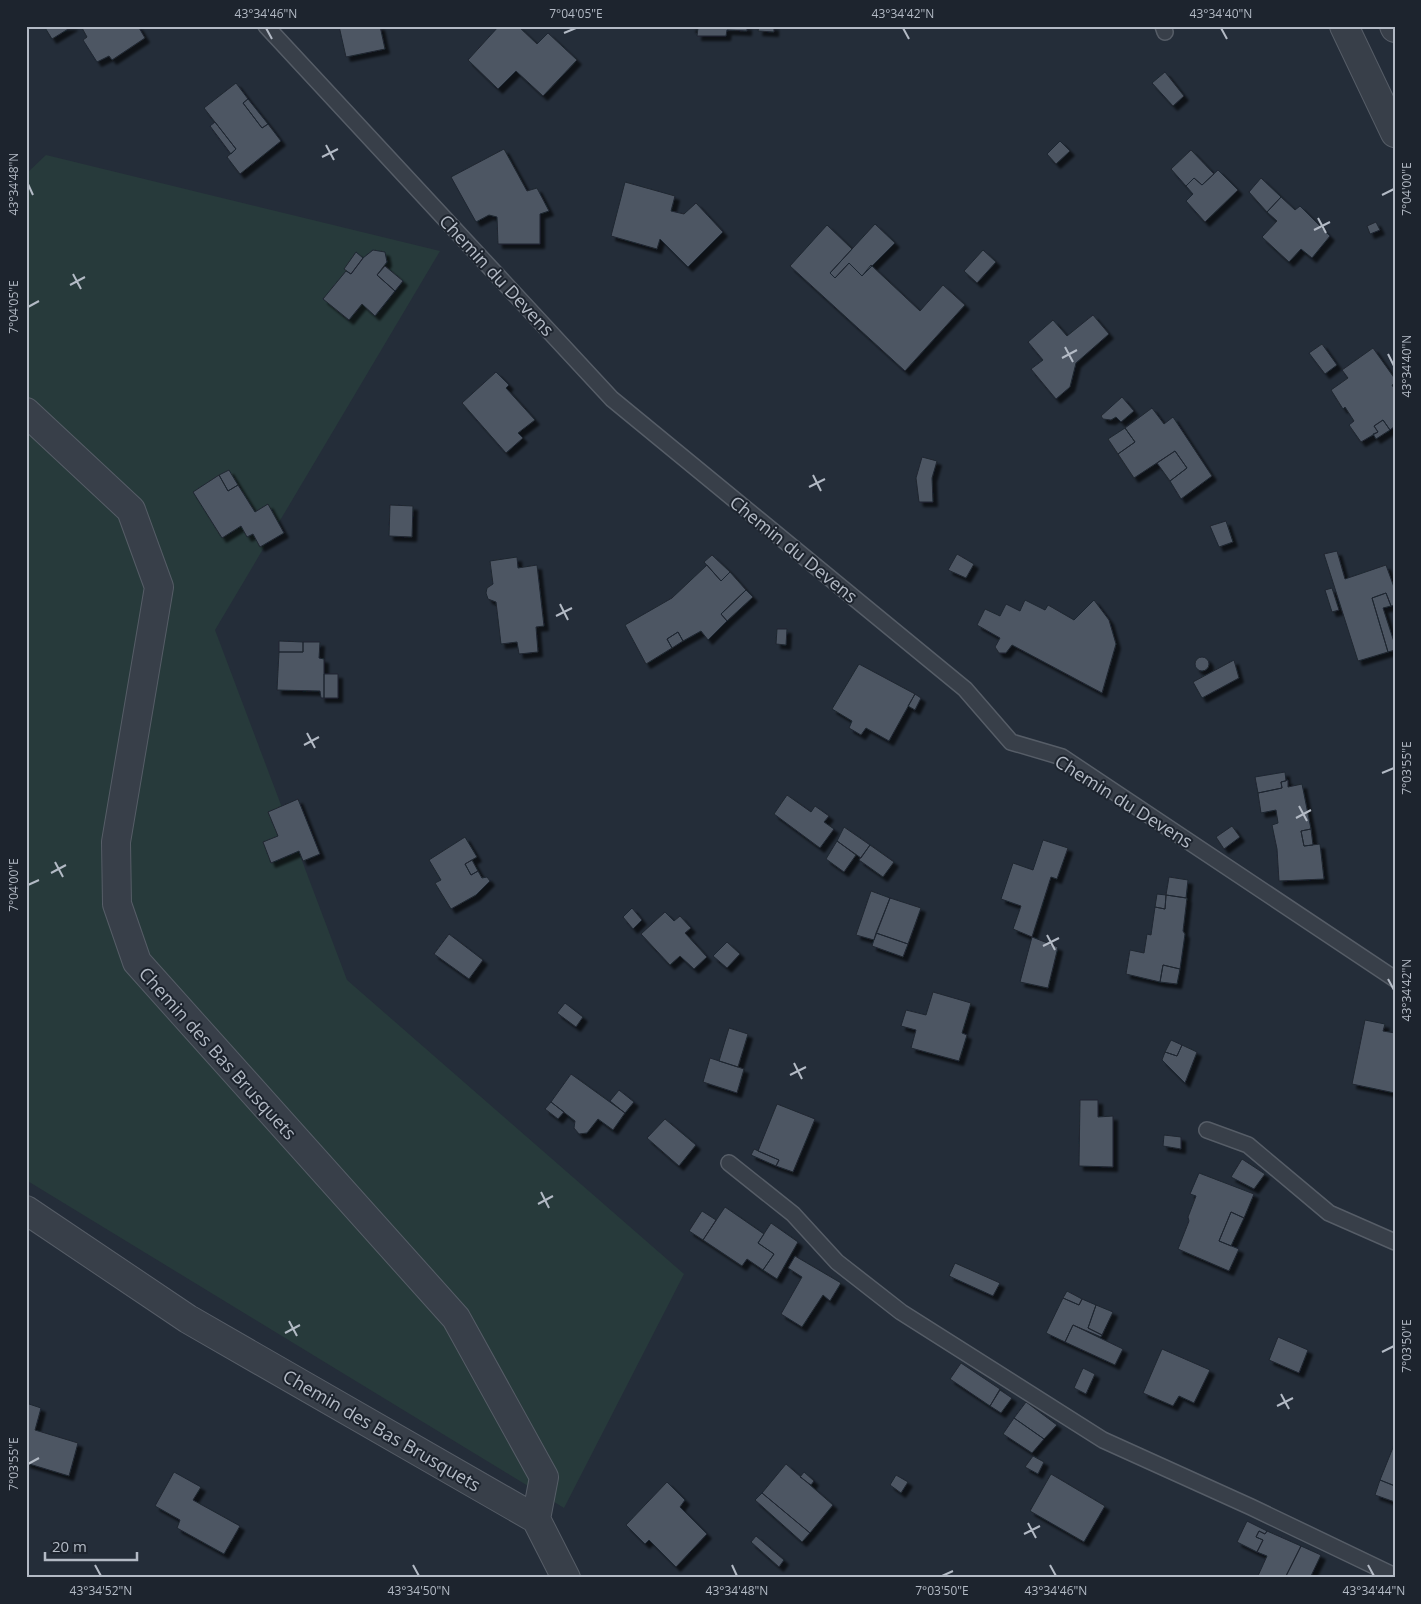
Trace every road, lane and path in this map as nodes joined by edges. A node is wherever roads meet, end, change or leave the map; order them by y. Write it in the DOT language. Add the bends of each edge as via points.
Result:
graph roads {
  1 [pos="266,26"];
  2 [pos="1344,26"];
  3 [pos="1387,97"];
  4 [pos="1395,133"];
  5 [pos="26,412"];
  6 [pos="1395,979"];
  7 [pos="1207,1130"];
  8 [pos="729,1163"];
  9 [pos="26,1210"];
  10 [pos="1395,1242"];
  11 [pos="536,1519"];
  12 [pos="1395,1576"];
  13 [pos="566,1578"];
  1 -- 6 [label="lane, Chemin du Devens" via="612,400 965,689 1011,742 1062,758"];
  2 -- 3 [label="street"];
  3 -- 4 [label="street"];
  5 -- 11 [label="street, Chemin des Bas Brusquets" via="131,510 159,586 116,842 117,904 136,962 456,1318 544,1477"];
  7 -- 10 [label="lane" via="1248,1145 1329,1213"];
  8 -- 12 [label="lane" via="793,1214 837,1262 901,1312 1103,1440"];
  9 -- 11 [label="street, Chemin des Bas Brusquets" via="188,1319"];
  11 -- 13 [label="street"];
}
